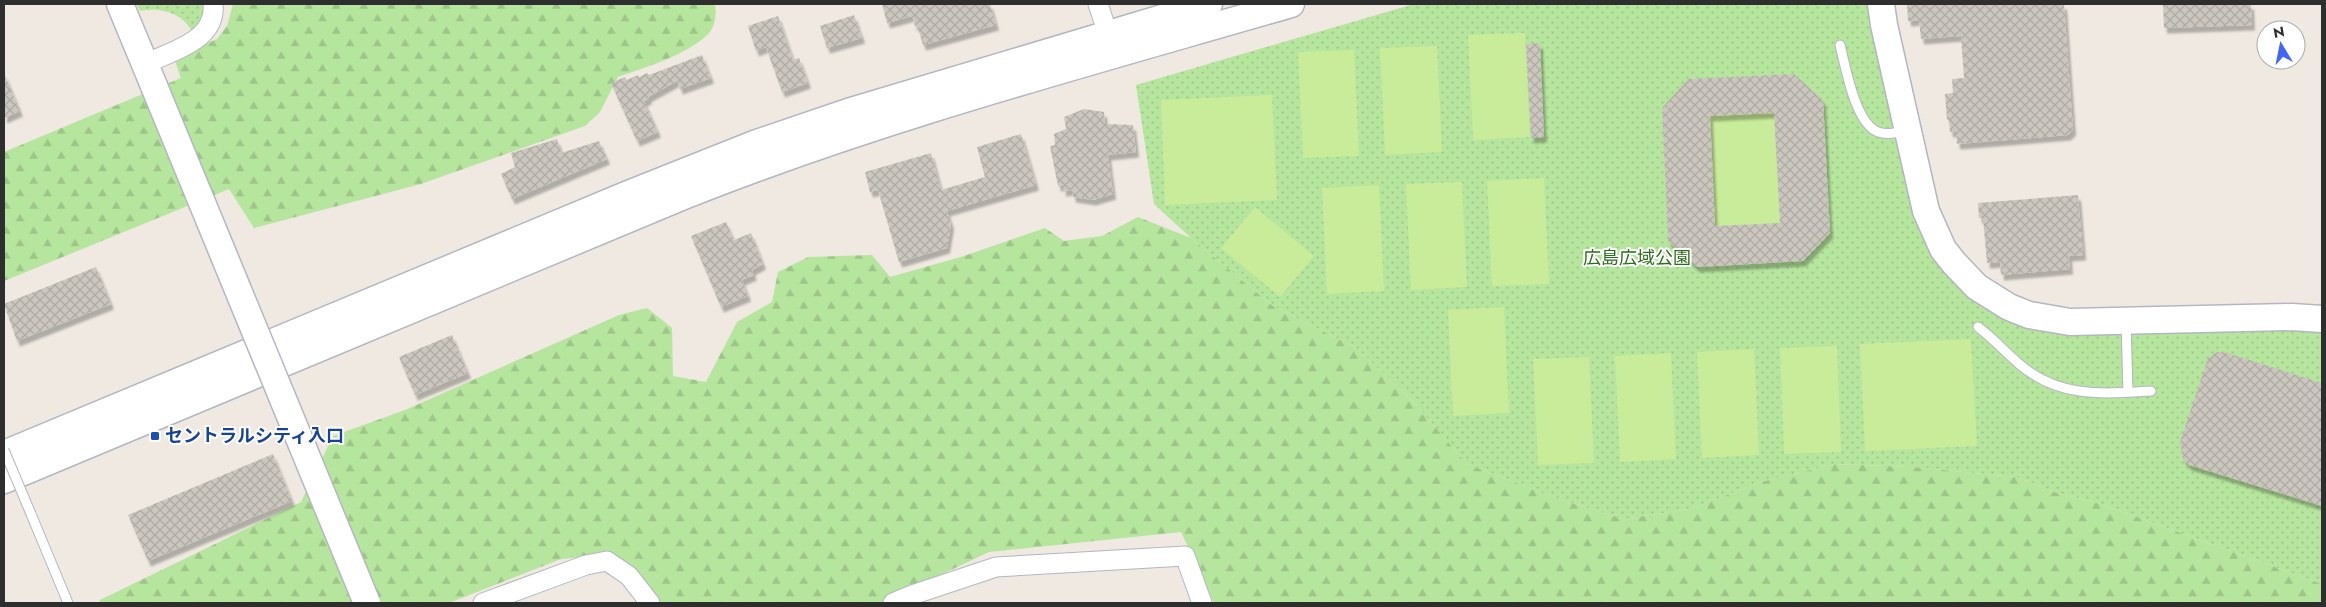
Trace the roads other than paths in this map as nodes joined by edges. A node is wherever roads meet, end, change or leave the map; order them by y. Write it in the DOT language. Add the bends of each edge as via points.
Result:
graph roads {
  1 [pos="120,4"];
  2 [pos="214,4"];
  3 [pos="1098,4"];
  4 [pos="1209,4"];
  5 [pos="1291,4"];
  6 [pos="1881,4"];
  7 [pos="1108,34"];
  8 [pos="1840,45"];
  9 [pos="149,75"];
  10 [pos="1907,131"];
  11 [pos="2322,319"];
  12 [pos="2126,322"];
  13 [pos="1978,327"];
  14 [pos="2151,391"];
  15 [pos="2128,392"];
  16 [pos="4,450"];
  17 [pos="4,454"];
  18 [pos="4,480"];
  19 [pos="912,599"];
  20 [pos="68,603"];
  21 [pos="367,603"];
  22 [pos="483,603"];
  23 [pos="650,603"];
  24 [pos="893,603"];
  25 [pos="1202,603"];
  1 -- 9 [label="street"];
  2 -- 9 [label="street" via="213,19 202,35"];
  3 -- 7 [label="street"];
  4 -- 7 [label="street"];
  5 -- 18 [label="street" via="877,126 762,165"];
  6 -- 10 [label="street"];
  7 -- 17 [label="street" via="848,112 722,156"];
  8 -- 10 [label="lane" via="1860,112 1869,127 1888,134"];
  9 -- 21 [label="street, bridge"];
  10 -- 12 [label="street" via="1934,230 1954,263 1978,287 2009,307 2049,320"];
  11 -- 12 [label="street"];
  12 -- 15 [label="lane"];
  13 -- 15 [label="lane" via="2019,364 2050,384 2085,393"];
  14 -- 15 [label="lane"];
  16 -- 20 [label="lane, bridge"];
  19 -- 24 [label="street"];
  19 -- 25 [label="street" via="996,567 1185,556"];
  22 -- 23 [label="street" via="586,565 607,561 630,576"];
}
